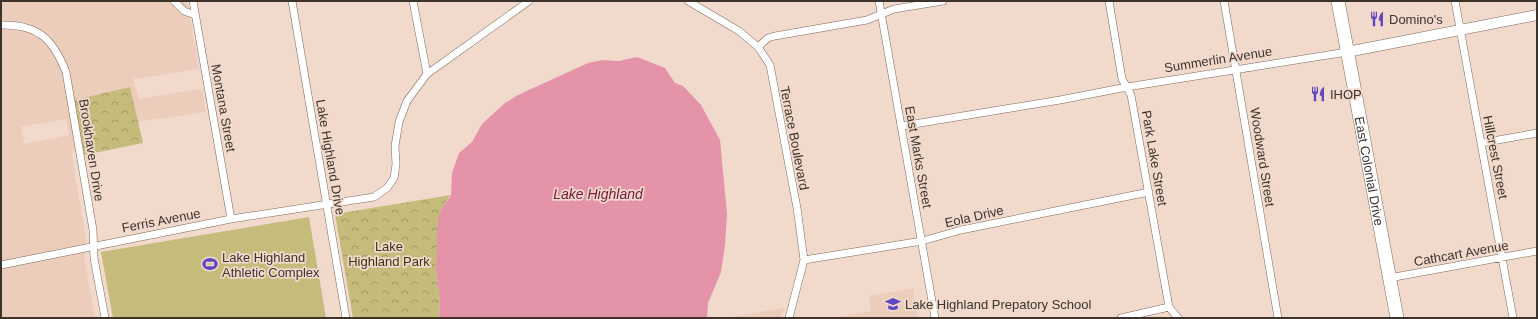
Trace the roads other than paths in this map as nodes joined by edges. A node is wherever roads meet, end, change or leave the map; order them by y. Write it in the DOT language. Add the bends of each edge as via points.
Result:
graph roads {
  1 [pos="174,1"];
  2 [pos="193,1"];
  3 [pos="292,1"];
  4 [pos="413,1"];
  5 [pos="529,1"];
  6 [pos="688,1"];
  7 [pos="879,1"];
  8 [pos="943,1"];
  9 [pos="1109,1"];
  10 [pos="1224,1"];
  11 [pos="1338,1"];
  12 [pos="1455,1"];
  13 [pos="882,14"];
  14 [pos="195,15"];
  15 [pos="1537,15"];
  16 [pos="1,25"];
  17 [pos="1460,30"];
  18 [pos="758,47"];
  19 [pos="1347,52"];
  20 [pos="1236,69"];
  21 [pos="427,74"];
  22 [pos="1126,87"];
  23 [pos="902,126"];
  24 [pos="1537,133"];
  25 [pos="1481,143"];
  26 [pos="1149,192"];
  27 [pos="327,204"];
  28 [pos="231,219"];
  29 [pos="922,241"];
  30 [pos="94,246"];
  31 [pos="1537,251"];
  32 [pos="1503,258"];
  33 [pos="804,260"];
  34 [pos="1,265"];
  35 [pos="1389,278"];
  36 [pos="1169,307"];
  37 [pos="105,318"];
  38 [pos="346,318"];
  39 [pos="789,318"];
  40 [pos="935,318"];
  41 [pos="1121,318"];
  42 [pos="1178,318"];
  43 [pos="1278,318"];
  44 [pos="1397,318"];
  45 [pos="1513,318"];
  1 -- 14 [label="street" via="184,12"];
  2 -- 14 [label="street, Montana Street"];
  3 -- 27 [label="street, Lake Highland Drive"];
  4 -- 21 [label="street"];
  5 -- 21 [label="street"];
  6 -- 18 [label="street, Terrace Boulevard" via="739,31"];
  7 -- 13 [label="street, East Marks Street"];
  8 -- 13 [label="street" via="894,9"];
  9 -- 22 [label="street, Park Lake Street" via="1122,79"];
  10 -- 20 [label="street, Woodward Street"];
  11 -- 19 [label="highway, East Colonial Drive"];
  12 -- 17 [label="street, Hillcrest Street"];
  13 -- 18 [label="street" via="867,20 775,36 768,38"];
  13 -- 23 [label="street, East Marks Street"];
  14 -- 28 [label="street, Montana Street"];
  15 -- 17 [label="street, Summerlin Avenue"];
  16 -- 30 [label="street, Brookhaven Drive" via="23,27 36,32 51,42 61,57 70,90"];
  17 -- 19 [label="street, Summerlin Avenue"];
  17 -- 25 [label="street, Hillcrest Street"];
  18 -- 33 [label="street, Terrace Boulevard" via="770,65 797,208"];
  19 -- 20 [label="street, Summerlin Avenue"];
  19 -- 35 [label="highway, East Colonial Drive"];
  20 -- 22 [label="street, Summerlin Avenue"];
  20 -- 43 [label="street, Woodward Street"];
  21 -- 27 [label="street" via="407,101 399,122 394,178 388,188 374,197"];
  22 -- 23 [label="street, Summerlin Avenue"];
  22 -- 26 [label="street, Park Lake Street" via="1131,96"];
  23 -- 29 [label="street, East Marks Street"];
  24 -- 25 [label="street"];
  25 -- 32 [label="street, Hillcrest Street"];
  26 -- 29 [label="street, Eola Drive" via="961,230"];
  26 -- 36 [label="street, Park Lake Street"];
  27 -- 28 [label="street, Ferris Avenue"];
  27 -- 38 [label="street, Lake Highland Drive"];
  28 -- 30 [label="street, Ferris Avenue"];
  29 -- 33 [label="street, Eola Drive"];
  29 -- 40 [label="street, East Marks Street"];
  30 -- 34 [label="street, Ferris Avenue"];
  30 -- 37 [label="street, Brookhaven Drive"];
  31 -- 32 [label="street, Cathcart Avenue"];
  32 -- 35 [label="street, Cathcart Avenue"];
  32 -- 45 [label="street, Hillcrest Street"];
  33 -- 39 [label="street, Terrace Boulevard"];
  35 -- 44 [label="highway, East Colonial Drive"];
  36 -- 41 [label="street"];
  36 -- 42 [label="street, Park Lake Street"];
}
